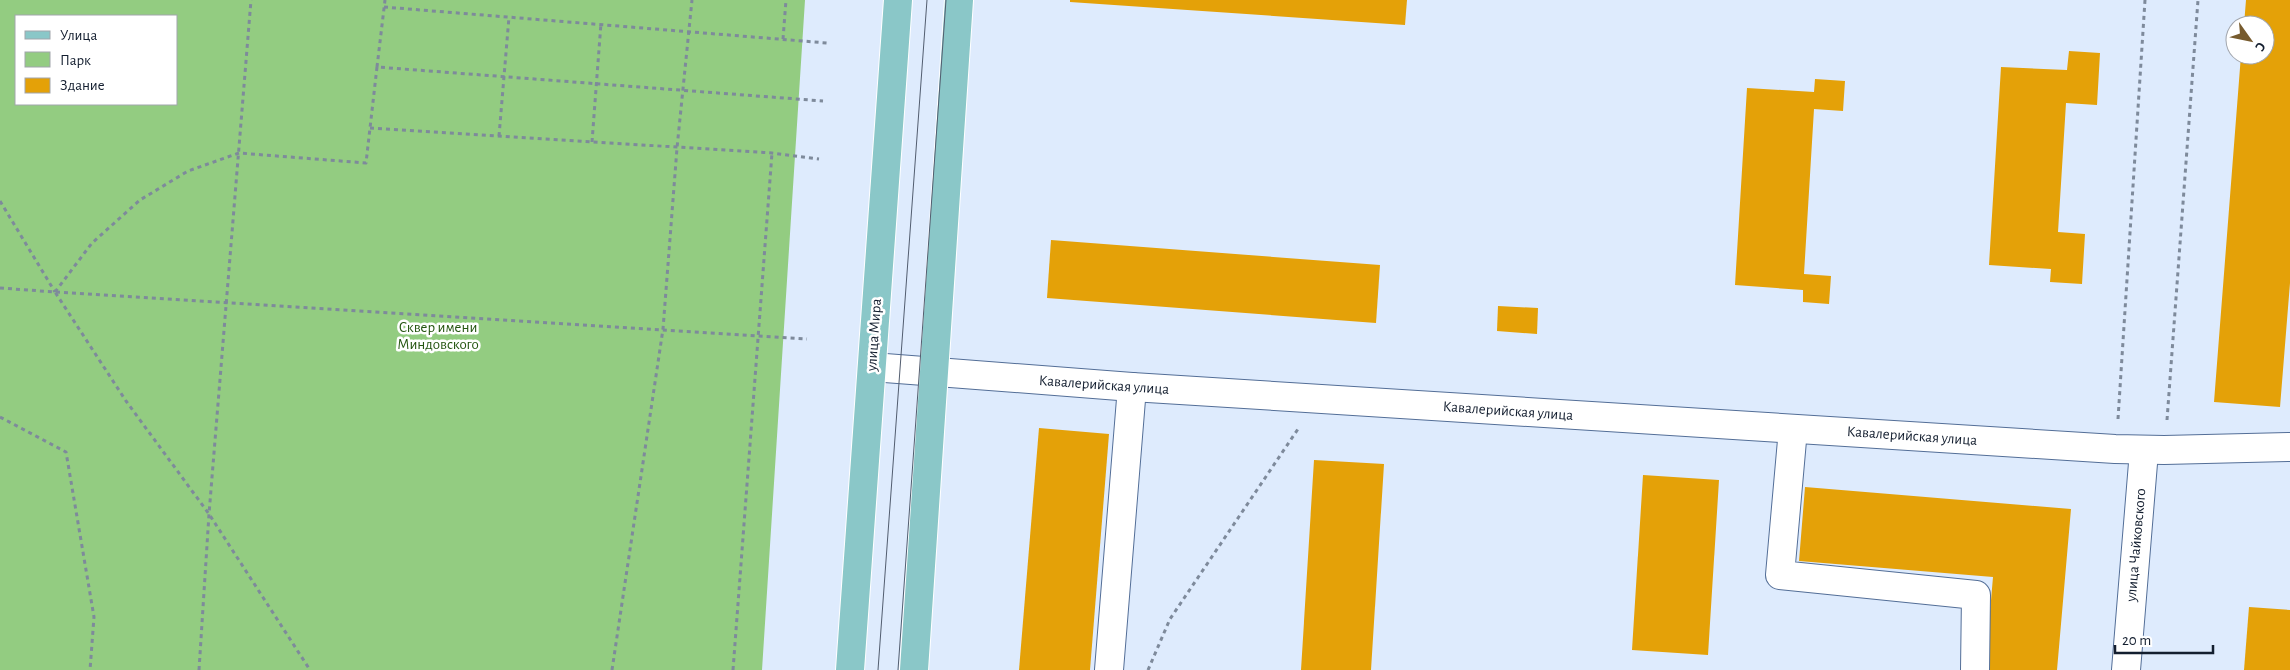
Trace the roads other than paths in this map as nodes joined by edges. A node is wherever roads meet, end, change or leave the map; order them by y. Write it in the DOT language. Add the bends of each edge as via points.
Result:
graph roads {
  1 [pos="898,0"];
  2 [pos="959,0"];
  3 [pos="872,367"];
  4 [pos="935,371"];
  5 [pos="1132,387"];
  6 [pos="1792,429"];
  7 [pos="2290,447"];
  8 [pos="2154,451"];
  9 [pos="850,670"];
  10 [pos="914,670"];
  11 [pos="1110,670"];
  12 [pos="1974,670"];
  13 [pos="2126,670"];
  1 -- 3 [label="main road, улица Мира"];
  2 -- 4 [label="main road"];
  3 -- 4 [label="street, Кавалерийская улица"];
  3 -- 9 [label="main road, улица Мира"];
  4 -- 5 [label="street, Кавалерийская улица"];
  4 -- 10 [label="main road"];
  5 -- 6 [label="street, Кавалерийская улица"];
  5 -- 11 [label="street"];
  6 -- 8 [label="street, Кавалерийская улица"];
  6 -- 12 [label="street" via="1780,575 1976,595"];
  7 -- 8 [label="street, Кавалерийская улица"];
  8 -- 13 [label="street, улица Чайковского"];
}
